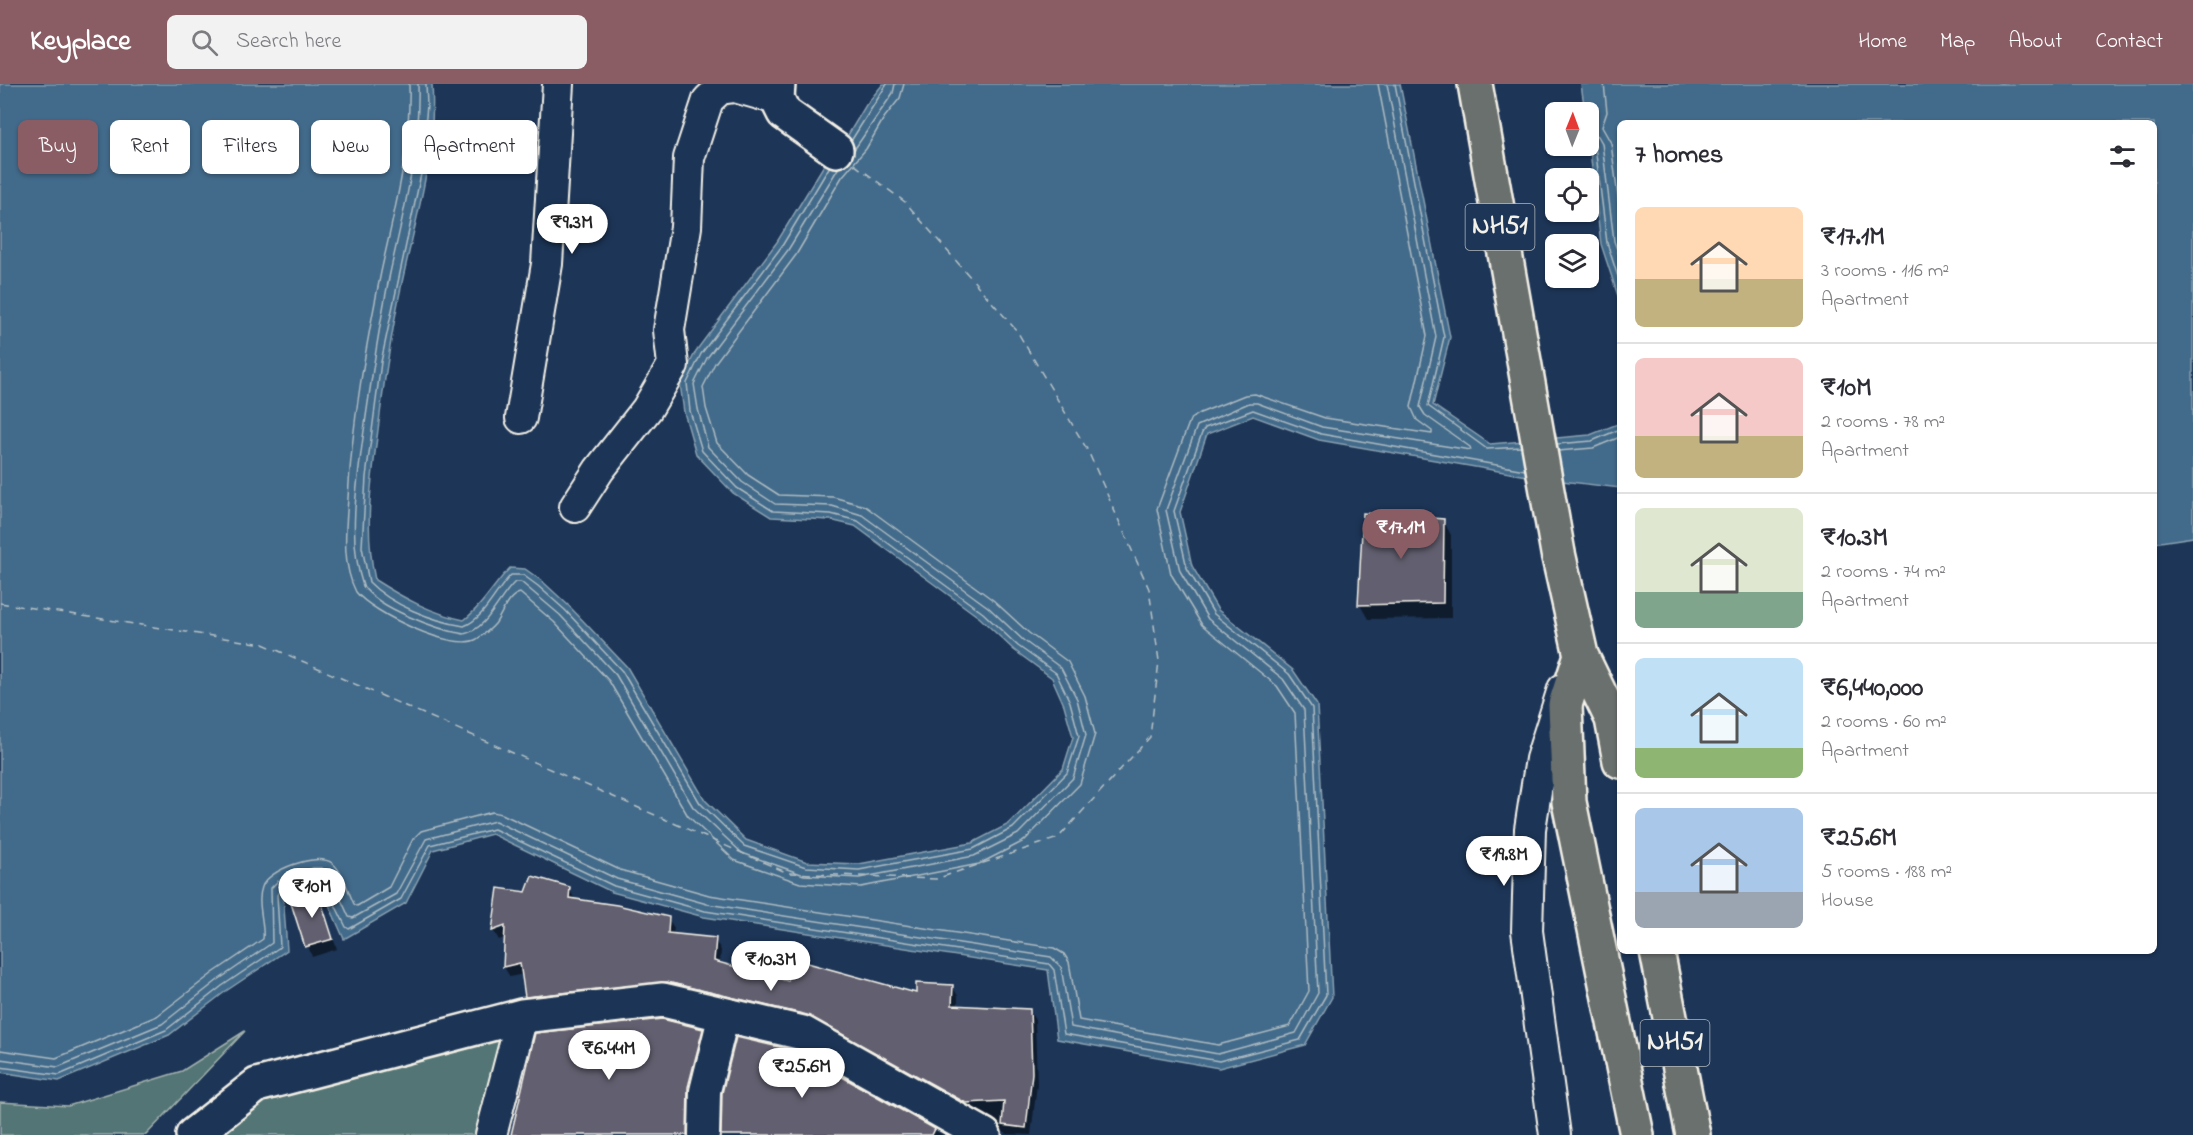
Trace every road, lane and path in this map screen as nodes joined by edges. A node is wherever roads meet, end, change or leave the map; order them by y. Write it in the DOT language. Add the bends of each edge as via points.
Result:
graph roads {
  1 [pos="558,84"];
  2 [pos="1475,84"];
  3 [pos="778,92"];
  4 [pos="836,150"];
  5 [pos="521,418"];
  6 [pos="575,507"];
  7 [pos="1581,655"];
  8 [pos="1617,745"];
  9 [pos="1658,954"];
  10 [pos="724,1014"];
  11 [pos="522,1016"];
  12 [pos="193,1135"];
  13 [pos="491,1135"];
  14 [pos="704,1135"];
  15 [pos="984,1135"];
  16 [pos="1555,1135"];
  17 [pos="1637,1135"];
  18 [pos="1693,1135"];
  1 -- 5 [label="street" via="547,264"];
  2 -- 7 [label="highway, NH51" via="1558,553"];
  3 -- 4 [label="street" via="784,113"];
  3 -- 6 [label="street" via="735,87 720,89 708,100 689,158 686,227 669,330 673,365 647,409"];
  7 -- 8 [label="highway, NH51" via="1612,719"];
  7 -- 16 [label="street" via="1558,698 1541,759 1530,829 1527,931"];
  7 -- 17 [label="highway, NH51" via="1565,705 1569,802"];
  9 -- 18 [label="highway, NH51"];
  10 -- 11 [label="street" via="663,1000"];
  10 -- 14 [label="street" via="705,1091"];
  10 -- 15 [label="street" via="803,1033"];
  11 -- 12 [label="street" via="257,1085"];
  11 -- 13 [label="street"];
}
